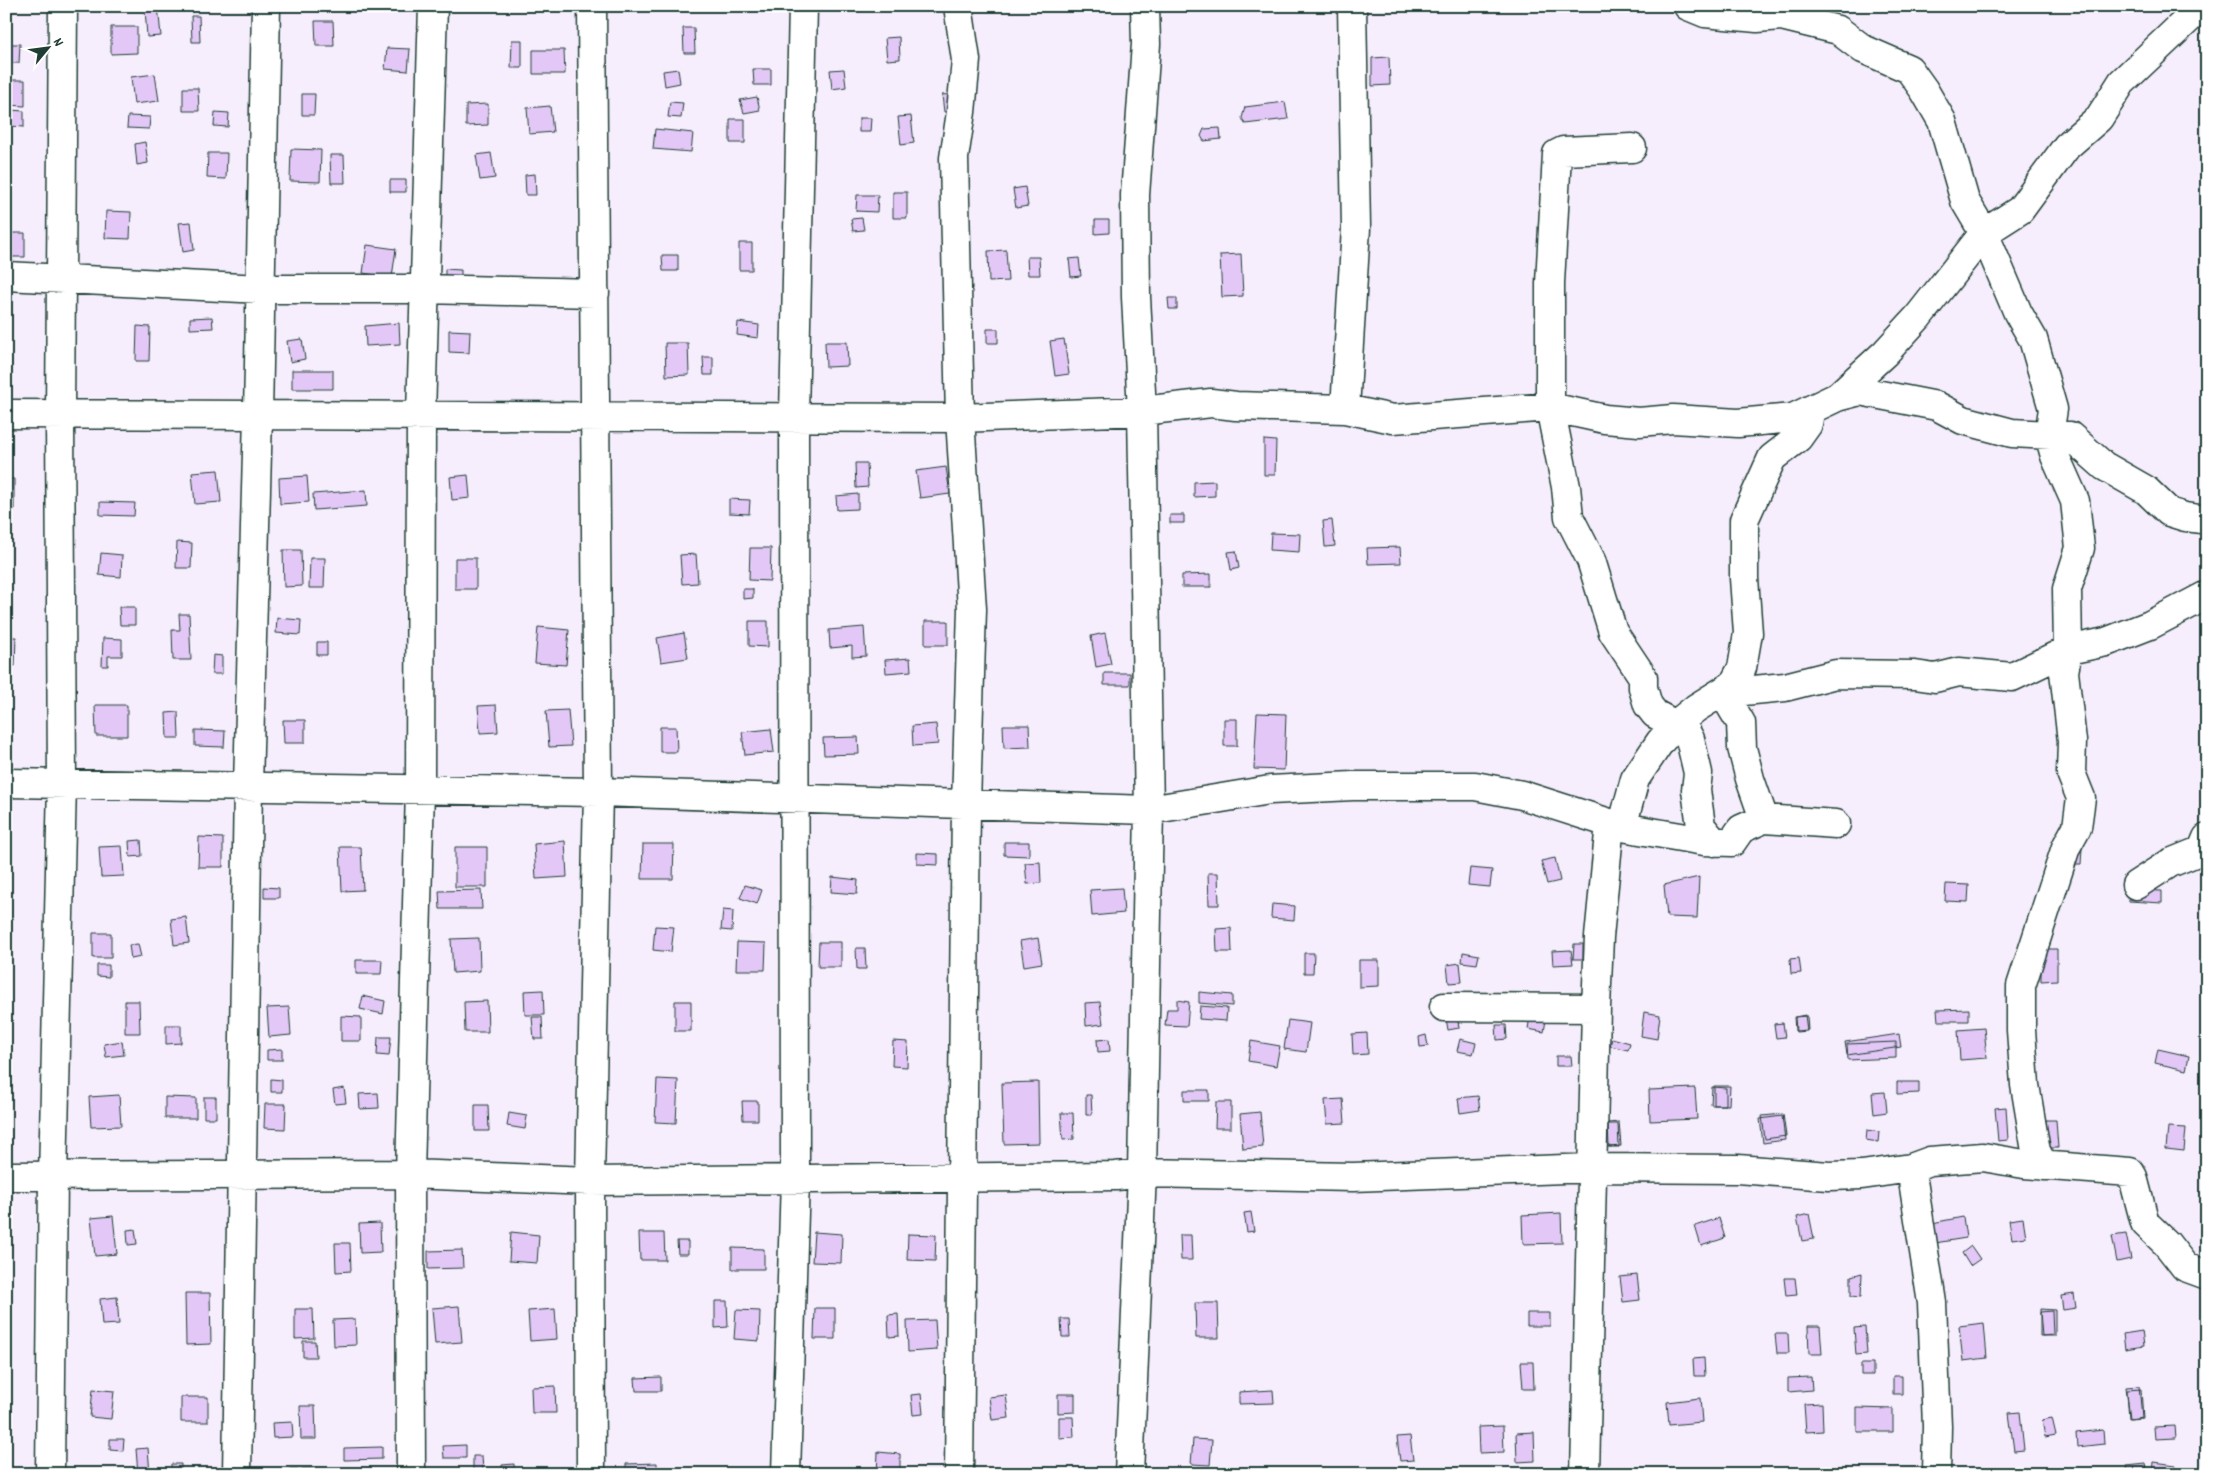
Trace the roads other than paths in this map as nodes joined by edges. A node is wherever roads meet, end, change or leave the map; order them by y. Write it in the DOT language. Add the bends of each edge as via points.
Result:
graph roads {
  1 [pos="63,6"];
  2 [pos="266,6"];
  3 [pos="433,6"];
  4 [pos="592,6"];
  5 [pos="804,6"];
  6 [pos="958,6"];
  7 [pos="1145,6"];
  8 [pos="1352,6"];
  9 [pos="1688,6"];
  10 [pos="2202,6"];
  11 [pos="1632,148"];
  12 [pos="1984,233"];
  13 [pos="6,276"];
  14 [pos="61,279"];
  15 [pos="423,289"];
  16 [pos="261,290"];
  17 [pos="595,293"];
  18 [pos="1837,398"];
  19 [pos="1550,407"];
  20 [pos="1345,409"];
  21 [pos="1142,411"];
  22 [pos="1810,412"];
  23 [pos="6,414"];
  24 [pos="60,415"];
  25 [pos="258,415"];
  26 [pos="421,415"];
  27 [pos="596,415"];
  28 [pos="794,415"];
  29 [pos="960,418"];
  30 [pos="2057,426"];
  31 [pos="2207,520"];
  32 [pos="2207,595"];
  33 [pos="2068,650"];
  34 [pos="1723,693"];
  35 [pos="1675,724"];
  36 [pos="6,783"];
  37 [pos="62,783"];
  38 [pos="248,786"];
  39 [pos="420,789"];
  40 [pos="598,792"];
  41 [pos="793,798"];
  42 [pos="966,804"];
  43 [pos="1149,810"];
  44 [pos="1764,819"];
  45 [pos="1836,824"];
  46 [pos="1616,825"];
  47 [pos="1705,836"];
  48 [pos="2207,838"];
  49 [pos="2136,885"];
  50 [pos="1444,1007"];
  51 [pos="1596,1008"];
  52 [pos="2035,1160"];
  53 [pos="1591,1168"];
  54 [pos="1911,1168"];
  55 [pos="1142,1173"];
  56 [pos="241,1174"];
  57 [pos="410,1174"];
  58 [pos="6,1176"];
  59 [pos="53,1178"];
  60 [pos="962,1178"];
  61 [pos="794,1179"];
  62 [pos="590,1180"];
  63 [pos="2207,1275"];
  64 [pos="50,1474"];
  65 [pos="237,1474"];
  66 [pos="410,1474"];
  67 [pos="591,1474"];
  68 [pos="786,1474"];
  69 [pos="959,1474"];
  70 [pos="1128,1474"];
  71 [pos="1585,1474"];
  72 [pos="1936,1474"];
  1 -- 14 [label="street"];
  2 -- 16 [label="street"];
  3 -- 15 [label="street"];
  4 -- 17 [label="street"];
  5 -- 28 [label="street"];
  6 -- 29 [label="street" via="966,60 954,158"];
  7 -- 21 [label="street" via="1146,44 1135,195"];
  8 -- 20 [label="street" via="1356,228"];
  9 -- 12 [label="street" via="1705,13 1757,18 1781,16 1838,30 1863,49 1909,69 1942,121 1960,187"];
  10 -- 12 [label="street" via="2122,82 2099,118 2067,146 2020,210"];
  11 -- 19 [label="street" via="1563,151 1558,154 1550,283"];
  12 -- 18 [label="street" via="1918,317"];
  12 -- 30 [label="street" via="2018,313 2033,339"];
  13 -- 14 [label="street"];
  14 -- 16 [label="street"];
  14 -- 24 [label="street"];
  15 -- 16 [label="street"];
  15 -- 17 [label="street"];
  15 -- 26 [label="street"];
  16 -- 25 [label="street"];
  17 -- 27 [label="street"];
  18 -- 22 [label="street"];
  18 -- 30 [label="street" via="1860,391 1896,397 1937,406 1963,420 2012,433"];
  19 -- 20 [label="street" via="1393,418"];
  19 -- 22 [label="street" via="1605,419 1639,422 1673,419 1738,423 1793,418"];
  19 -- 35 [label="street" via="1569,517 1590,560 1613,632 1642,673 1645,696 1651,710"];
  20 -- 21 [label="street" via="1211,403"];
  21 -- 29 [label="street"];
  21 -- 43 [label="street"];
  22 -- 34 [label="street" via="1808,424 1798,438 1772,458 1744,520 1748,633 1742,668 1733,685"];
  23 -- 24 [label="street"];
  24 -- 25 [label="street"];
  24 -- 37 [label="street"];
  25 -- 26 [label="street"];
  25 -- 38 [label="street"];
  26 -- 27 [label="street"];
  26 -- 39 [label="street"];
  27 -- 28 [label="street"];
  27 -- 40 [label="street"];
  28 -- 29 [label="street"];
  28 -- 41 [label="street"];
  29 -- 42 [label="street" via="972,609"];
  30 -- 31 [label="street" via="2104,466 2146,490 2169,512"];
  30 -- 33 [label="street" via="2055,456 2075,501 2080,548 2067,589"];
  32 -- 33 [label="street" via="2106,642"];
  33 -- 34 [label="street" via="2012,677 1959,672 1935,678 1836,674 1786,687"];
  33 -- 52 [label="street" via="2064,672 2072,741 2071,773 2081,798 2080,814 2066,847 2021,986 2024,1085"];
  34 -- 35 [label="street"];
  34 -- 44 [label="street" via="1741,723 1742,748"];
  35 -- 46 [label="street" via="1635,779"];
  35 -- 47 [label="street" via="1690,739 1698,773 1696,790"];
  36 -- 37 [label="street"];
  37 -- 38 [label="street"];
  37 -- 59 [label="street"];
  38 -- 39 [label="street"];
  38 -- 56 [label="street"];
  39 -- 40 [label="street"];
  39 -- 57 [label="street"];
  40 -- 41 [label="street"];
  40 -- 62 [label="street"];
  41 -- 42 [label="street"];
  41 -- 61 [label="street"];
  42 -- 43 [label="street"];
  42 -- 60 [label="street"];
  43 -- 46 [label="street" via="1270,790 1466,786 1522,795"];
  43 -- 55 [label="street"];
  44 -- 45 [label="street"];
  44 -- 47 [label="street" via="1741,830 1732,842"];
  46 -- 47 [label="street"];
  46 -- 51 [label="street" via="1599,937"];
  48 -- 49 [label="street" via="2202,850 2170,863"];
  50 -- 51 [label="street"];
  51 -- 53 [label="street"];
  52 -- 54 [label="street" via="1984,1157 1930,1161"];
  52 -- 63 [label="street" via="2130,1172 2145,1223 2185,1267"];
  53 -- 54 [label="street" via="1738,1169 1829,1176"];
  53 -- 55 [label="street" via="1353,1177"];
  53 -- 71 [label="street"];
  54 -- 72 [label="street" via="1932,1302"];
  55 -- 60 [label="street"];
  55 -- 70 [label="street"];
  56 -- 57 [label="street"];
  56 -- 59 [label="street"];
  56 -- 65 [label="street"];
  57 -- 62 [label="street"];
  57 -- 66 [label="street"];
  58 -- 59 [label="street"];
  59 -- 64 [label="street"];
  60 -- 61 [label="street"];
  60 -- 69 [label="street"];
  61 -- 62 [label="street"];
  61 -- 68 [label="street"];
  62 -- 67 [label="street"];
}
